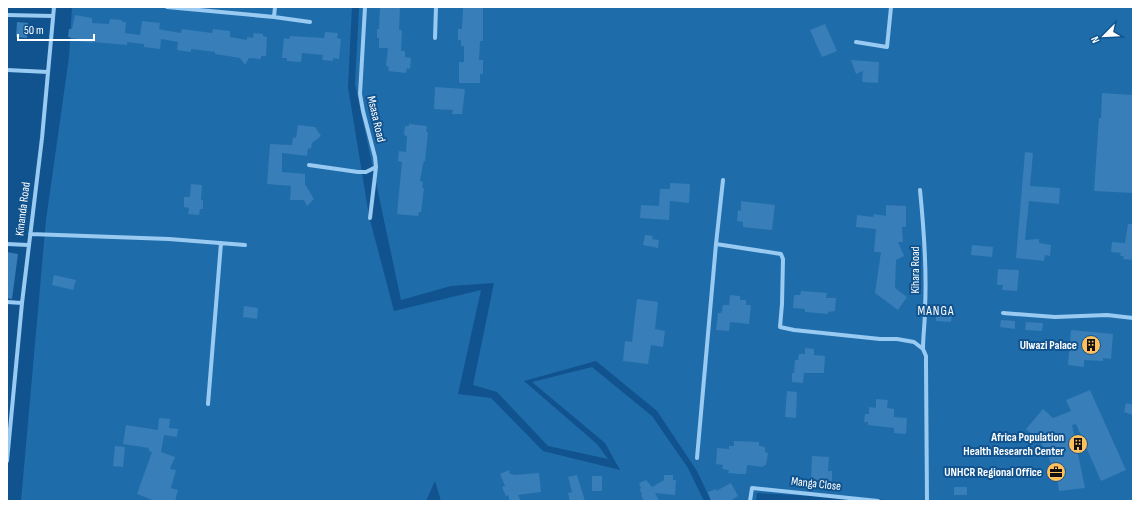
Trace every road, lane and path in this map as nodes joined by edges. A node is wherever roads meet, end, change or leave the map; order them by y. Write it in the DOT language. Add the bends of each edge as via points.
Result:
graph roads {
  1 [pos="54,7"];
  2 [pos="166,7"];
  3 [pos="170,7"];
  4 [pos="275,7"];
  5 [pos="365,7"];
  6 [pos="436,7"];
  7 [pos="891,7"];
  8 [pos="7,15"];
  9 [pos="53,16"];
  10 [pos="274,17"];
  11 [pos="310,22"];
  12 [pos="435,38"];
  13 [pos="856,42"];
  14 [pos="7,70"];
  15 [pos="48,72"];
  16 [pos="309,165"];
  17 [pos="376,167"];
  18 [pos="723,180"];
  19 [pos="920,190"];
  20 [pos="370,218"];
  21 [pos="30,234"];
  22 [pos="221,243"];
  23 [pos="7,244"];
  24 [pos="716,244"];
  25 [pos="28,245"];
  26 [pos="245,245"];
  27 [pos="7,302"];
  28 [pos="22,304"];
  29 [pos="1003,313"];
  30 [pos="1133,318"];
  31 [pos="923,349"];
  32 [pos="208,404"];
  33 [pos="8,440"];
  34 [pos="697,458"];
  35 [pos="7,461"];
  36 [pos="750,501"];
  37 [pos="878,501"];
  38 [pos="927,501"];
  1 -- 9 [label="street, Kinanda Road"];
  2 -- 3 [label="street"];
  3 -- 10 [label="street"];
  4 -- 10 [label="street"];
  5 -- 17 [label="street, Msasa Road" via="360,94"];
  6 -- 12 [label="street"];
  7 -- 13 [label="street" via="887,47"];
  8 -- 9 [label="street"];
  9 -- 15 [label="street, Kinanda Road"];
  10 -- 11 [label="street"];
  14 -- 15 [label="street"];
  15 -- 21 [label="street, Kinanda Road"];
  16 -- 17 [label="street" via="358,172 366,172"];
  17 -- 20 [label="street, Msasa Road"];
  18 -- 24 [label="street"];
  19 -- 31 [label="street, Kihara Road" via="925,234"];
  21 -- 22 [label="street"];
  21 -- 25 [label="street, Kinanda Road"];
  22 -- 26 [label="street"];
  22 -- 32 [label="street"];
  23 -- 25 [label="street"];
  24 -- 31 [label="street" via="781,254 783,259 780,327 897,339 914,342"];
  24 -- 34 [label="street"];
  25 -- 28 [label="street, Kinanda Road"];
  27 -- 28 [label="street"];
  28 -- 33 [label="street, Kinanda Road"];
  29 -- 30 [label="street"];
  31 -- 38 [label="street, Kihara Road" via="926,356"];
  33 -- 35 [label="street, Kinanda Road"];
  36 -- 37 [label="street, Manga Close" via="752,488"];
}
